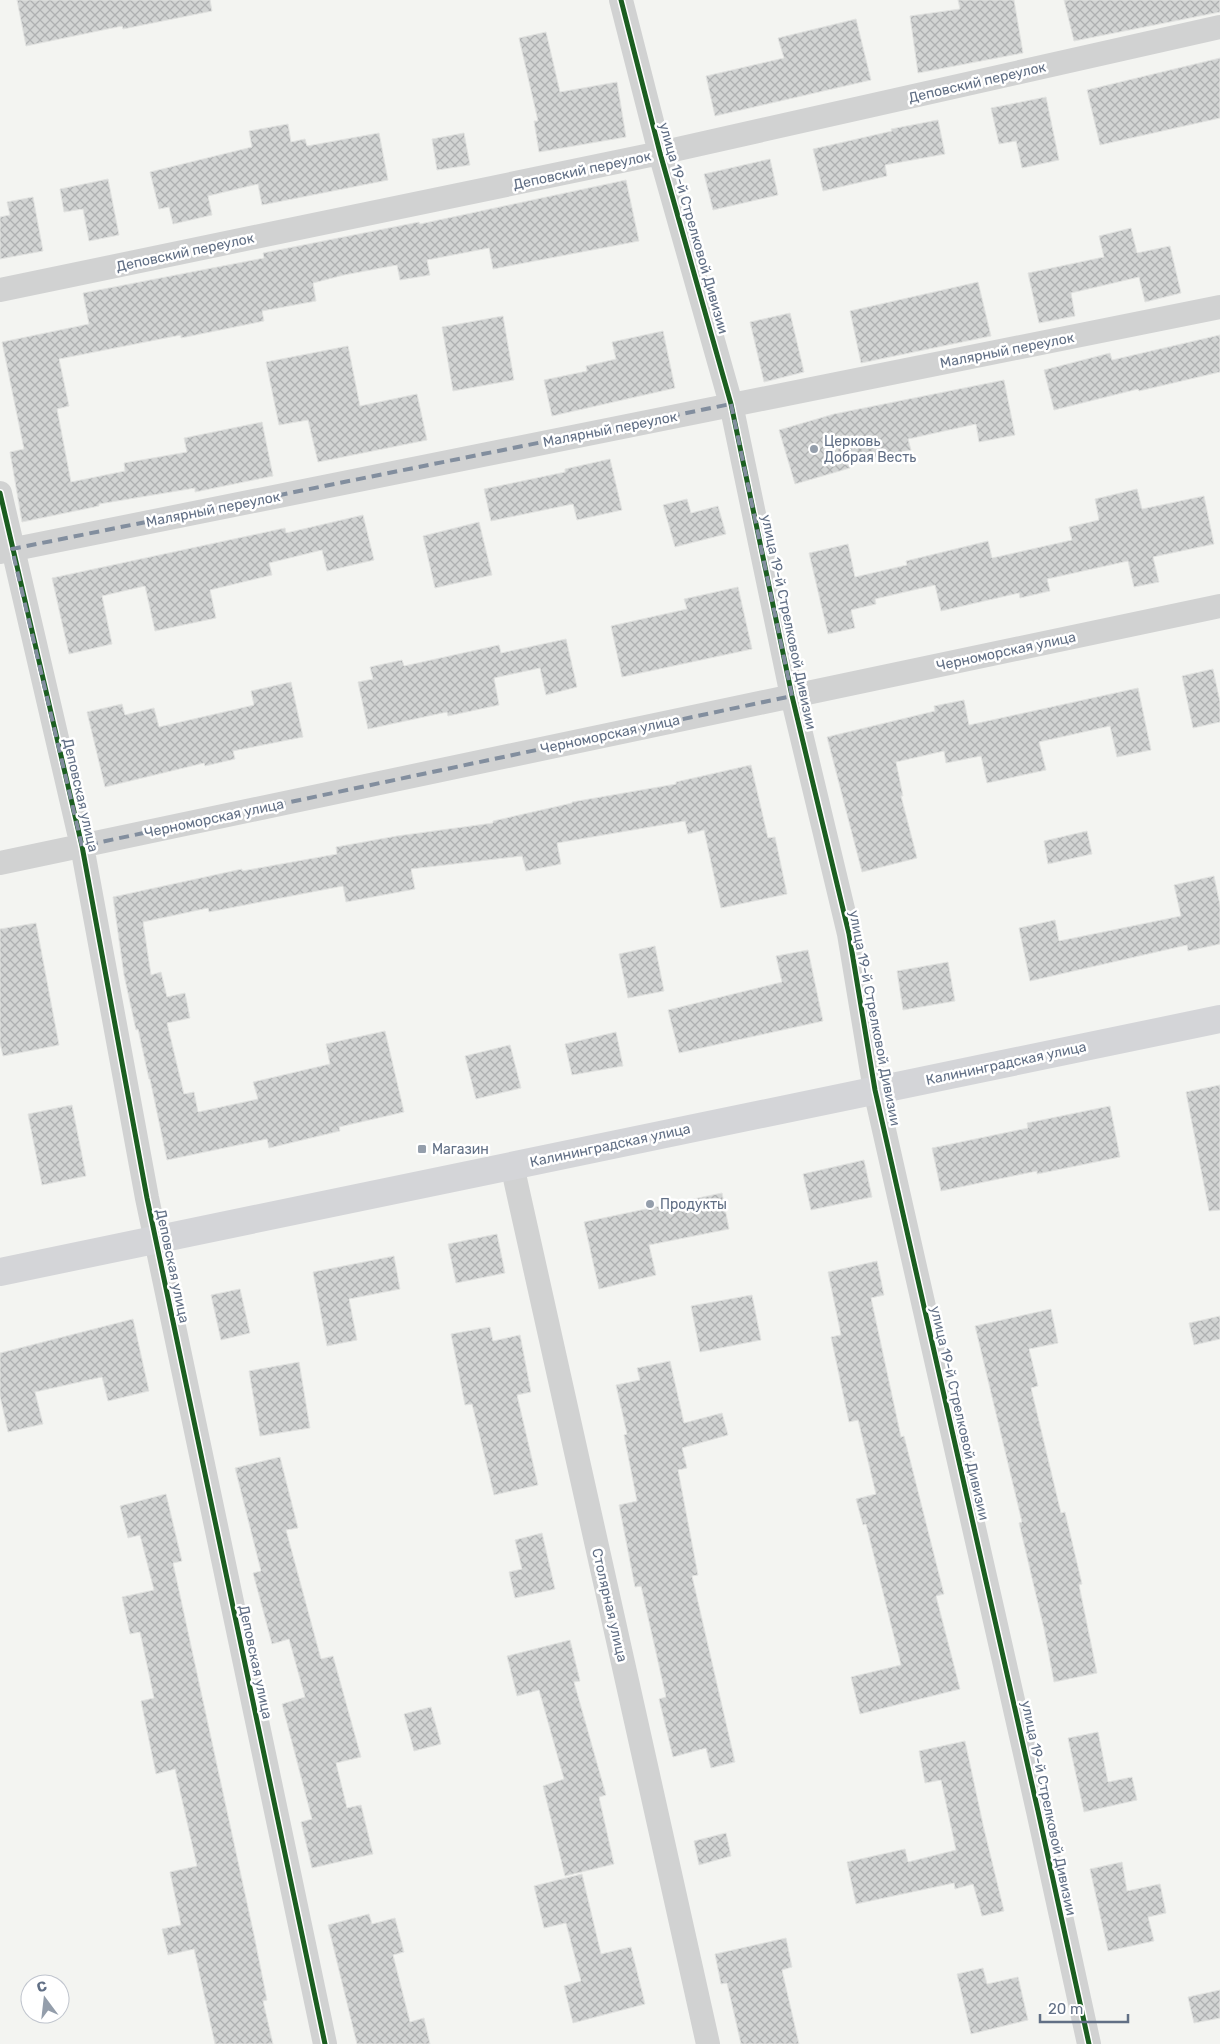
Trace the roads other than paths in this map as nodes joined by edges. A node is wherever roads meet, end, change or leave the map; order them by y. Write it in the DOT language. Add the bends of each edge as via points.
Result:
graph roads {
  1 [pos="621,0"];
  2 [pos="1220,26"];
  3 [pos="660,154"];
  4 [pos="0,290"];
  5 [pos="1220,307"];
  6 [pos="731,404"];
  7 [pos="0,493"];
  8 [pos="6,550"];
  9 [pos="1220,606"];
  10 [pos="792,696"];
  11 [pos="82,846"];
  12 [pos="0,862"];
  13 [pos="1220,1019"];
  14 [pos="875,1090"];
  15 [pos="512,1165"];
  16 [pos="156,1240"];
  17 [pos="0,1272"];
  18 [pos="325,2044"];
  19 [pos="708,2044"];
  20 [pos="1088,2044"];
  1 -- 3 [label="street, улица 19-й Стрелковой Дивизии"];
  2 -- 3 [label="street, Деповский переулок"];
  3 -- 4 [label="street, Деповский переулок"];
  3 -- 6 [label="street, улица 19-й Стрелковой Дивизии"];
  5 -- 6 [label="street, Малярный переулок"];
  6 -- 8 [label="street, Малярный переулок"];
  6 -- 10 [label="street, улица 19-й Стрелковой Дивизии"];
  7 -- 8 [label="street, Деповская улица"];
  8 -- 11 [label="street, Деповская улица"];
  9 -- 10 [label="street, Черноморская улица"];
  10 -- 11 [label="street, Черноморская улица"];
  10 -- 14 [label="street, улица 19-й Стрелковой Дивизии" via="849,934"];
  11 -- 12 [label="street, Черноморская улица"];
  11 -- 16 [label="street, Деповская улица"];
  13 -- 14 [label="main road, Калининградская улица"];
  14 -- 15 [label="main road, Калининградская улица"];
  14 -- 20 [label="street, улица 19-й Стрелковой Дивизии"];
  15 -- 16 [label="main road, Калининградская улица"];
  15 -- 19 [label="street, Столярная улица"];
  16 -- 17 [label="main road, Калининградская улица"];
  16 -- 18 [label="street, Деповская улица"];
}
